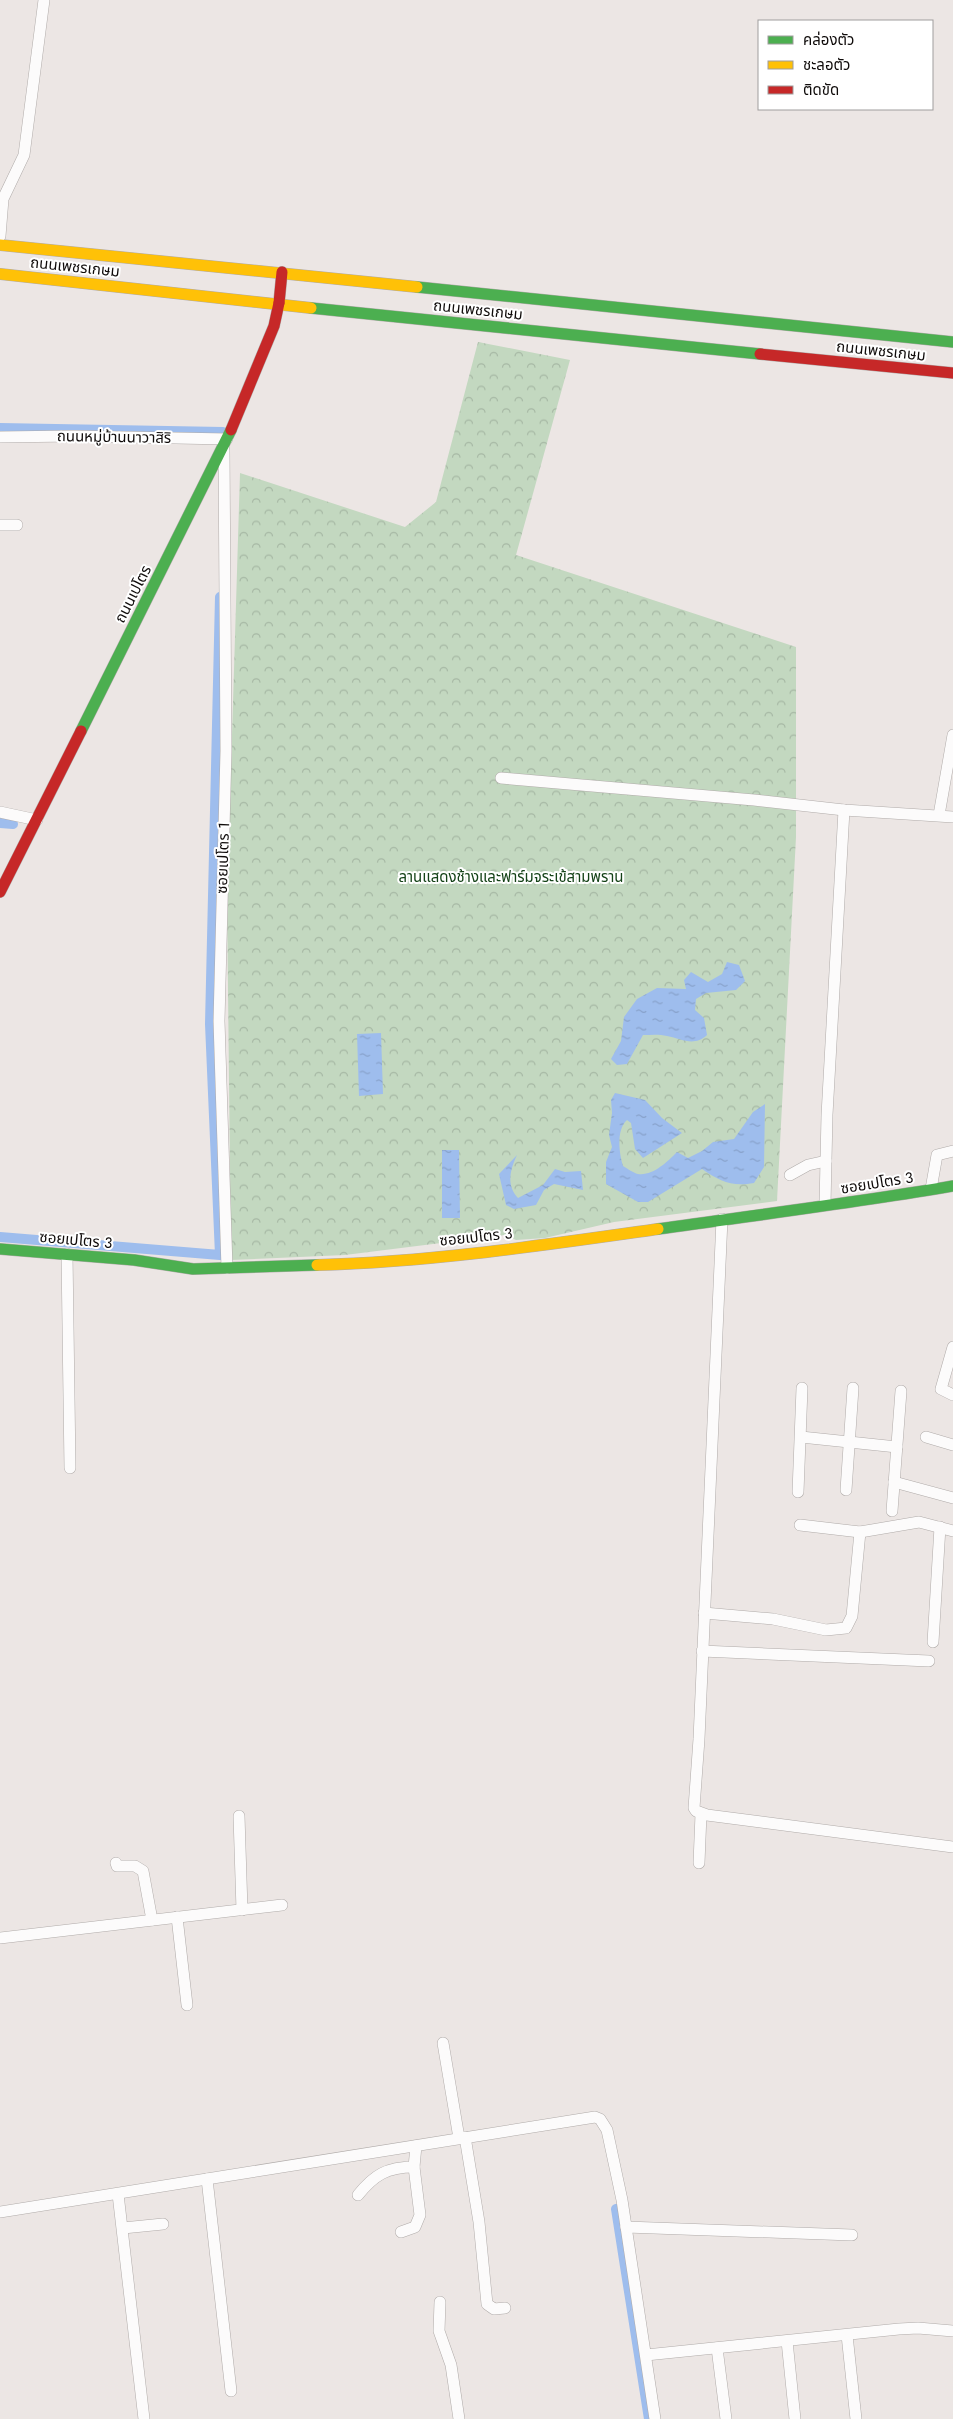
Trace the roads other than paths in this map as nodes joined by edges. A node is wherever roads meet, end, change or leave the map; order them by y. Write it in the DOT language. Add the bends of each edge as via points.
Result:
graph roads {
  1 [pos="44,0"];
  2 [pos="0,236"];
  3 [pos="0,245"];
  4 [pos="282,272"];
  5 [pos="0,274"];
  6 [pos="279,303"];
  7 [pos="953,342"];
  8 [pos="953,373"];
  9 [pos="0,437"];
  10 [pos="224,447"];
  11 [pos="0,525"];
  12 [pos="17,525"];
  13 [pos="953,735"];
  14 [pos="501,778"];
  15 [pos="844,810"];
  16 [pos="0,812"];
  17 [pos="939,815"];
  18 [pos="953,817"];
  19 [pos="37,820"];
  20 [pos="0,892"];
  21 [pos="953,1150"];
  22 [pos="826,1161"];
  23 [pos="790,1175"];
  24 [pos="953,1186"];
  25 [pos="930,1189"];
  26 [pos="825,1205"];
  27 [pos="722,1219"];
  28 [pos="0,1249"];
  29 [pos="67,1254"];
  30 [pos="227,1268"];
  31 [pos="953,1347"];
  32 [pos="802,1388"];
  33 [pos="853,1388"];
  34 [pos="901,1391"];
  35 [pos="953,1394"];
  36 [pos="801,1437"];
  37 [pos="926,1437"];
  38 [pos="849,1442"];
  39 [pos="953,1445"];
  40 [pos="897,1447"];
  41 [pos="70,1468"];
  42 [pos="894,1482"];
  43 [pos="846,1490"];
  44 [pos="798,1492"];
  45 [pos="953,1498"];
  46 [pos="892,1511"];
  47 [pos="800,1525"];
  48 [pos="940,1527"];
  49 [pos="953,1531"];
  50 [pos="860,1532"];
  51 [pos="704,1613"];
  52 [pos="933,1642"];
  53 [pos="702,1651"];
  54 [pos="929,1661"];
  55 [pos="701,1814"];
  56 [pos="239,1816"];
  57 [pos="953,1847"];
  58 [pos="700,1862"];
  59 [pos="116,1863"];
  60 [pos="282,1905"];
  61 [pos="242,1910"];
  62 [pos="177,1917"];
  63 [pos="152,1920"];
  64 [pos="0,1938"];
  65 [pos="187,2004"];
  66 [pos="443,2043"];
  67 [pos="462,2138"];
  68 [pos="416,2146"];
  69 [pos="414,2167"];
  70 [pos="207,2179"];
  71 [pos="118,2194"];
  72 [pos="358,2195"];
  73 [pos="0,2212"];
  74 [pos="163,2224"];
  75 [pos="626,2227"];
  76 [pos="123,2228"];
  77 [pos="401,2232"];
  78 [pos="852,2235"];
  79 [pos="440,2302"];
  80 [pos="505,2308"];
  81 [pos="953,2331"];
  82 [pos="847,2335"];
  83 [pos="787,2341"];
  84 [pos="717,2348"];
  85 [pos="646,2355"];
  86 [pos="231,2391"];
  87 [pos="144,2419"];
  88 [pos="459,2419"];
  89 [pos="656,2419"];
  90 [pos="726,2419"];
  91 [pos="795,2419"];
  92 [pos="856,2419"];
  1 -- 2 [label="street" via="24,155 3,199"];
  3 -- 4 [label="main road, ถนนเพชรเกษม"];
  4 -- 6 [label="main road, ถนนเปโตร"];
  4 -- 7 [label="main road, ถนนเพชรเกษม"];
  5 -- 6 [label="main road, ถนนเพชรเกษม"];
  6 -- 8 [label="main road, ถนนเพชรเกษม" via="600,339"];
  6 -- 10 [label="main road, ถนนเปโตร" via="274,326"];
  9 -- 10 [label="street, ถนนหมู่บ้านนาวาสิริ" via="73,436"];
  10 -- 19 [label="main road, ถนนเปโตร"];
  10 -- 30 [label="street, ซอยเปโตร 1" via="226,751 219,1021"];
  11 -- 12 [label="street"];
  13 -- 17 [label="street"];
  14 -- 15 [label="street"];
  15 -- 17 [label="street"];
  15 -- 22 [label="street"];
  16 -- 19 [label="street"];
  17 -- 18 [label="street"];
  19 -- 20 [label="main road, ถนนเปโตร"];
  21 -- 25 [label="street" via="937,1155"];
  22 -- 23 [label="street" via="808,1165"];
  22 -- 26 [label="street"];
  24 -- 25 [label="main road, ซอยเปโตร 3"];
  25 -- 26 [label="main road, ซอยเปโตร 3"];
  26 -- 27 [label="main road, ซอยเปโตร 3"];
  27 -- 30 [label="main road, ซอยเปโตร 3" via="562,1243 361,1264"];
  27 -- 51 [label="street"];
  28 -- 29 [label="main road, ซอยเปโตร 3"];
  29 -- 30 [label="main road, ซอยเปโตร 3" via="185,1268"];
  29 -- 41 [label="street"];
  31 -- 35 [label="street" via="941,1388 943,1392"];
  32 -- 36 [label="street"];
  33 -- 38 [label="street"];
  34 -- 40 [label="street"];
  36 -- 38 [label="street"];
  36 -- 44 [label="street"];
  37 -- 39 [label="street"];
  38 -- 40 [label="street"];
  38 -- 43 [label="street"];
  40 -- 42 [label="street"];
  42 -- 45 [label="street"];
  42 -- 46 [label="street"];
  47 -- 50 [label="street"];
  48 -- 49 [label="street"];
  48 -- 50 [label="street" via="918,1522"];
  48 -- 52 [label="street"];
  50 -- 51 [label="street" via="852,1616 846,1628 826,1630 773,1619"];
  51 -- 53 [label="street"];
  53 -- 54 [label="street"];
  53 -- 55 [label="street" via="694,1808"];
  55 -- 57 [label="street"];
  55 -- 58 [label="street"];
  56 -- 61 [label="street"];
  59 -- 63 [label="street" via="117,1866 134,1866 143,1871"];
  60 -- 61 [label="street"];
  61 -- 62 [label="street"];
  62 -- 63 [label="street"];
  62 -- 65 [label="street"];
  63 -- 64 [label="street"];
  66 -- 67 [label="street"];
  67 -- 68 [label="street"];
  67 -- 75 [label="street" via="600,2119 607,2130"];
  67 -- 80 [label="street" via="478,2222 487,2304 494,2309"];
  68 -- 69 [label="street"];
  68 -- 70 [label="street"];
  69 -- 72 [label="street" via="376,2175"];
  69 -- 77 [label="street" via="420,2218 415,2227"];
  70 -- 71 [label="street"];
  70 -- 86 [label="street"];
  71 -- 73 [label="street"];
  71 -- 76 [label="street"];
  74 -- 76 [label="street"];
  75 -- 78 [label="street"];
  75 -- 85 [label="street"];
  76 -- 87 [label="street"];
  79 -- 88 [label="street" via="439,2331 451,2365"];
  81 -- 82 [label="street" via="918,2328"];
  82 -- 83 [label="street"];
  82 -- 92 [label="street"];
  83 -- 84 [label="street"];
  83 -- 91 [label="street"];
  84 -- 85 [label="street"];
  84 -- 90 [label="street"];
  85 -- 89 [label="street"];
}
